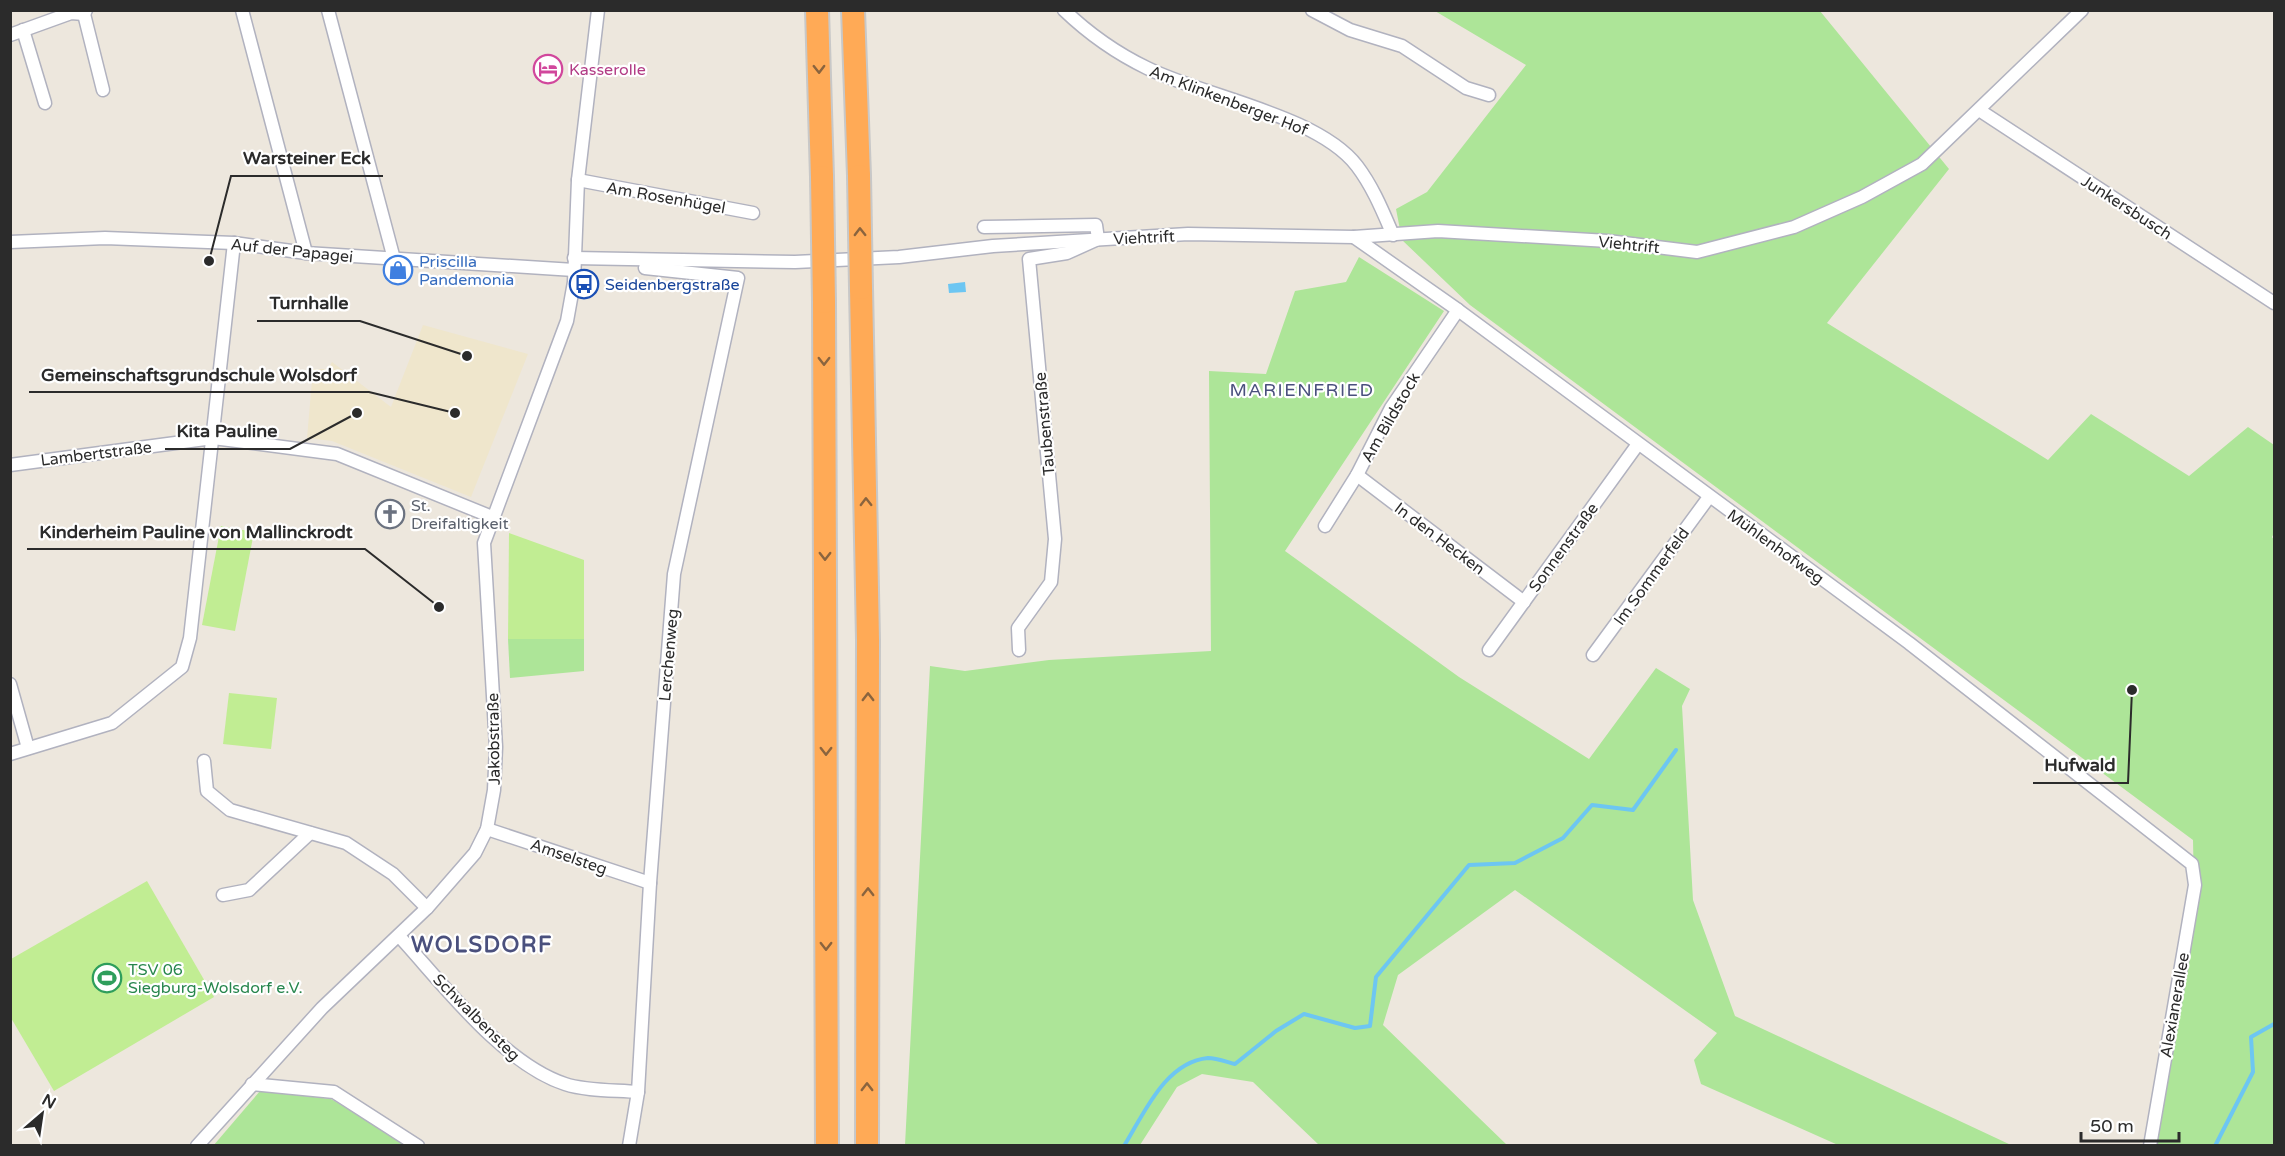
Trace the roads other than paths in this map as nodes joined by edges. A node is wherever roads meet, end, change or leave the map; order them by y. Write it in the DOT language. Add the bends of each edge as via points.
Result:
graph roads {
  1 [pos="242,10"];
  2 [pos="328,10"];
  3 [pos="598,10"];
  4 [pos="818,10"];
  5 [pos="853,10"];
  6 [pos="1064,10"];
  7 [pos="1312,10"];
  8 [pos="2082,10"];
  9 [pos="85,12"];
  10 [pos="23,30"];
  11 [pos="10,35"];
  12 [pos="103,90"];
  13 [pos="1489,95"];
  14 [pos="45,103"];
  15 [pos="1979,110"];
  16 [pos="578,180"];
  17 [pos="753,213"];
  18 [pos="984,227"];
  19 [pos="1393,235"];
  20 [pos="1354,237"];
  21 [pos="1098,239"];
  22 [pos="10,242"];
  23 [pos="234,243"];
  24 [pos="306,253"];
  25 [pos="394,259"];
  26 [pos="632,261"];
  27 [pos="795,262"];
  28 [pos="574,264"];
  29 [pos="2274,303"];
  30 [pos="1458,310"];
  31 [pos="213,438"];
  32 [pos="1638,444"];
  33 [pos="10,465"];
  34 [pos="1357,475"];
  35 [pos="1709,497"];
  36 [pos="492,517"];
  37 [pos="1325,526"];
  38 [pos="1524,602"];
  39 [pos="1019,650"];
  40 [pos="1489,650"];
  41 [pos="1593,655"];
  42 [pos="10,684"];
  43 [pos="28,748"];
  44 [pos="10,754"];
  45 [pos="204,761"];
  46 [pos="488,829"];
  47 [pos="310,833"];
  48 [pos="2192,864"];
  49 [pos="650,883"];
  50 [pos="223,895"];
  51 [pos="427,909"];
  52 [pos="399,936"];
  53 [pos="252,1084"];
  54 [pos="638,1092"];
  55 [pos="197,1146"];
  56 [pos="418,1146"];
  57 [pos="630,1146"];
  58 [pos="827,1146"];
  59 [pos="867,1146"];
  60 [pos="2150,1146"];
  1 -- 24 [label="street"];
  2 -- 25 [label="street"];
  3 -- 16 [label="street"];
  4 -- 58 [label="highway, one-way, bridge" via="824,302"];
  59 -- 5 [label="highway, one-way, bridge" via="868,640"];
  6 -- 19 [label="street, Am Klinkenberger Hof" via="1116,51 1148,69 1306,128 1333,145 1357,165"];
  7 -- 13 [label="street" via="1350,30 1402,46 1466,88"];
  8 -- 15 [label="street, Viehtrift"];
  9 -- 10 [label="street"];
  9 -- 12 [label="street"];
  10 -- 11 [label="street"];
  10 -- 14 [label="street"];
  15 -- 19 [label="street, Viehtrift" via="1922,164 1862,197 1794,227 1725,247 1697,252 1608,240 1438,231"];
  15 -- 29 [label="street, Junkersbusch"];
  16 -- 17 [label="street, Am Rosenhügel"];
  16 -- 28 [label="street"];
  18 -- 21 [label="street, Viehtrift" via="1096,225"];
  19 -- 20 [label="street, Viehtrift"];
  20 -- 21 [label="street, Viehtrift" via="1188,234"];
  20 -- 30 [label="street, Mühlenhofweg"];
  21 -- 27 [label="street, Viehtrift"];
  21 -- 39 [label="street, Taubenstraße" via="1067,253 1029,259 1055,539 1051,582 1018,628"];
  22 -- 23 [label="street, Auf der Papagei" via="105,238"];
  23 -- 24 [label="street, Auf der Papagei"];
  23 -- 31 [label="street"];
  24 -- 25 [label="street, Auf der Papagei"];
  25 -- 28 [label="street, Auf der Papagei"];
  26 -- 27 [label="street, Auf der Papagei"];
  26 -- 28 [label="street, Auf der Papagei"];
  26 -- 49 [label="street, Lerchenweg" via="635,267 738,278 674,574"];
  28 -- 36 [label="street, Jakobstraße" via="567,321"];
  30 -- 32 [label="street, Mühlenhofweg"];
  30 -- 34 [label="street, Am Bildstock" via="1392,408"];
  31 -- 33 [label="street, Lambertstraße"];
  31 -- 36 [label="street, Lambertstraße" via="337,454"];
  31 -- 43 [label="street" via="190,638 182,667 112,723"];
  32 -- 35 [label="street, Mühlenhofweg"];
  32 -- 38 [label="street, Sonnenstraße"];
  34 -- 37 [label="street, Am Bildstock"];
  34 -- 38 [label="street, In den Hecken"];
  35 -- 41 [label="street, Im Sommerfeld"];
  35 -- 48 [label="street, Mühlenhofweg" via="1909,643"];
  36 -- 46 [label="street, Jakobstraße" via="484,543 496,747"];
  38 -- 40 [label="street, Sonnenstraße"];
  42 -- 43 [label="street"];
  43 -- 44 [label="street"];
  45 -- 47 [label="street" via="207,791 230,810"];
  46 -- 49 [label="street, Amselsteg"];
  46 -- 51 [label="street, Jakobstraße" via="475,853"];
  47 -- 50 [label="street" via="249,890"];
  47 -- 51 [label="street" via="346,843 393,874"];
  48 -- 60 [label="street, Alexianerallee" via="2195,885"];
  49 -- 54 [label="street, Lerchenweg"];
  51 -- 52 [label="street, Jakobstraße"];
  52 -- 53 [label="street, Jakobstraße" via="321,1008"];
  52 -- 54 [label="street, Schwalbensteg" via="522,1063 566,1084"];
  53 -- 55 [label="street, Jakobstraße"];
  53 -- 56 [label="street" via="334,1092"];
  54 -- 57 [label="street, Lerchenweg"];
}
